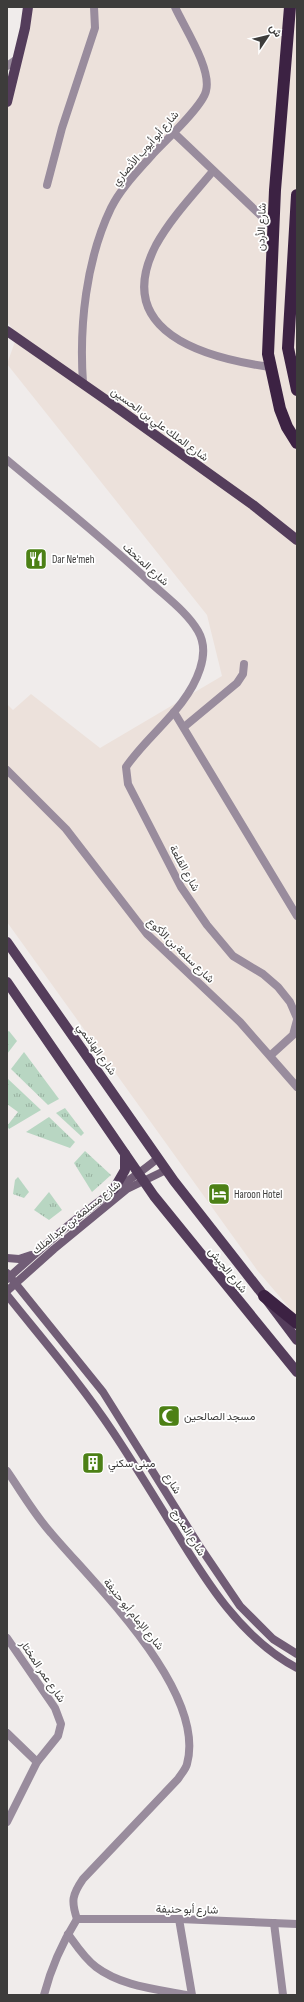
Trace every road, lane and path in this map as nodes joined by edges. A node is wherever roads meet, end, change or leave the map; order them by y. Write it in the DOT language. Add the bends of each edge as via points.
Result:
graph roads {
  1 [pos="28,7"];
  2 [pos="94,7"];
  3 [pos="175,7"];
  4 [pos="283,7"];
  5 [pos="290,7"];
  6 [pos="287,41"];
  7 [pos="16,59"];
  8 [pos="7,66"];
  9 [pos="7,102"];
  10 [pos="173,132"];
  11 [pos="213,171"];
  12 [pos="47,185"];
  13 [pos="297,195"];
  14 [pos="274,228"];
  15 [pos="296,243"];
  16 [pos="7,331"];
  17 [pos="270,367"];
  18 [pos="83,383"];
  19 [pos="297,390"];
  20 [pos="297,443"];
  21 [pos="7,460"];
  22 [pos="297,540"];
  23 [pos="244,664"];
  24 [pos="174,712"];
  25 [pos="184,727"];
  26 [pos="7,770"];
  27 [pos="297,916"];
  28 [pos="7,942"];
  29 [pos="7,982"];
  30 [pos="297,1019"];
  31 [pos="271,1056"];
  32 [pos="297,1088"];
  33 [pos="125,1154"];
  34 [pos="158,1158"];
  35 [pos="166,1170"];
  36 [pos="142,1177"];
  37 [pos="114,1189"];
  38 [pos="35,1254"];
  39 [pos="7,1258"];
  40 [pos="8,1276"];
  41 [pos="15,1284"];
  42 [pos="7,1291"];
  43 [pos="7,1296"];
  44 [pos="264,1296"];
  45 [pos="297,1323"];
  46 [pos="297,1340"];
  47 [pos="297,1372"];
  48 [pos="7,1471"];
  49 [pos="179,1513"];
  50 [pos="168,1520"];
  51 [pos="200,1547"];
  52 [pos="190,1554"];
  53 [pos="228,1589"];
  54 [pos="219,1597"];
  55 [pos="7,1638"];
  56 [pos="273,1639"];
  57 [pos="266,1648"];
  58 [pos="297,1654"];
  59 [pos="297,1668"];
  60 [pos="7,1733"];
  61 [pos="37,1762"];
  62 [pos="7,1822"];
  63 [pos="77,1919"];
  64 [pos="179,1919"];
  65 [pos="274,1923"];
  66 [pos="297,1924"];
  67 [pos="68,1934"];
  68 [pos="44,1995"];
  69 [pos="186,1995"];
  70 [pos="192,1995"];
  71 [pos="283,1995"];
  1 -- 7 [label="main road"];
  2 -- 12 [label="street" via="95,28 62,128"];
  3 -- 10 [label="street, شارع أبو أيوب الأنصاري" via="199,57 207,90 196,107"];
  4 -- 6 [label="highway"];
  5 -- 6 [label="highway, شارع الأردن"];
  6 -- 14 [label="highway, شارع الأردن"];
  7 -- 8 [label="street"];
  7 -- 9 [label="main road"];
  10 -- 11 [label="street"];
  10 -- 18 [label="street, شارع أبو أيوب الأنصاري" via="128,182 112,207 103,230 94,260 86,304 81,361"];
  11 -- 14 [label="street"];
  11 -- 17 [label="street" via="179,211 155,247 144,279 149,308 159,326 191,346 230,361"];
  13 -- 15 [label="highway"];
  14 -- 17 [label="highway, شارع الأردن" via="268,354"];
  15 -- 19 [label="highway" via="288,348"];
  16 -- 18 [label="main road, شارع الملك علي بن الحسين"];
  17 -- 20 [label="highway, شارع الأردن" via="280,409"];
  18 -- 22 [label="main road, شارع الملك علي بن الحسين" via="253,505"];
  21 -- 24 [label="street, شارع المتحف" via="132,565 194,625 202,642 202,662 194,683"];
  23 -- 25 [label="street" via="243,674 237,683"];
  24 -- 25 [label="street"];
  24 -- 30 [label="street, شارع القلعة" via="128,764 125,772 128,784 182,887 207,925 233,956 263,974 278,987 290,1002"];
  25 -- 27 [label="street"];
  26 -- 31 [label="street, شارع سلمة بن الأكوع" via="66,829 147,934 218,1000"];
  28 -- 34 [label="main road, شارع الهاشمي"];
  29 -- 33 [label="main road"];
  30 -- 31 [label="street, شارع القلعة" via="293,1036"];
  31 -- 32 [label="street, شارع سلمة بن الأكوع"];
  33 -- 36 [label="main road"];
  33 -- 37 [label="main road" via="125,1170"];
  34 -- 35 [label="main road, شارع الهاشمي"];
  34 -- 36 [label="main road, شارع مسلمة بن عبدالملك"];
  35 -- 36 [label="main road, شارع مسلمة بن عبدالملك"];
  35 -- 44 [label="main road, شارع الجيش"];
  36 -- 37 [label="main road, شارع مسلمة بن عبدالملك"];
  36 -- 41 [label="main road, شارع مسلمة بن عبدالملك"];
  36 -- 47 [label="main road, شارع الجيش" via="154,1196"];
  37 -- 38 [label="main road, شارع مسلمة بن عبدالملك"];
  38 -- 39 [label="main road" via="19,1260"];
  38 -- 40 [label="main road, شارع مسلمة بن عبدالملك"];
  40 -- 41 [label="main road, شارع"];
  41 -- 42 [label="main road, شارع مسلمة بن عبدالملك"];
  41 -- 49 [label="main road, شارع" via="102,1392"];
  43 -- 50 [label="main road, شارع المدرج" via="103,1417"];
  44 -- 45 [label="highway"];
  44 -- 46 [label="main road, شارع الجيش"];
  48 -- 63 [label="street, شارع الإمام أبو حنيفة" via="49,1531 129,1622 156,1658 176,1693 186,1718 189,1749 187,1765 178,1779 83,1879 73,1896"];
  49 -- 50 [label="main road"];
  49 -- 51 [label="main road, شارع"];
  50 -- 52 [label="main road, شارع المدرج"];
  51 -- 52 [label="main road"];
  51 -- 53 [label="main road, شارع"];
  52 -- 54 [label="main road, شارع المدرج"];
  53 -- 54 [label="main road"];
  53 -- 56 [label="main road, شارع" via="240,1606"];
  54 -- 57 [label="main road, شارع المدرج"];
  55 -- 61 [label="street, شارع عمر المختار" via="55,1708 61,1724 58,1736"];
  56 -- 57 [label="main road"];
  56 -- 58 [label="main road, شارع"];
  57 -- 59 [label="main road, شارع المدرج"];
  60 -- 61 [label="street"];
  61 -- 62 [label="street, شارع عمر المختار"];
  63 -- 64 [label="street, شارع أبو حنيفة"];
  63 -- 67 [label="street"];
  64 -- 65 [label="street, شارع أبو حنيفة"];
  64 -- 70 [label="street"];
  65 -- 66 [label="street, شارع أبو حنيفة"];
  65 -- 71 [label="street"];
  67 -- 68 [label="street" via="49,1976"];
  67 -- 69 [label="street" via="96,1967 124,1982"];
}
